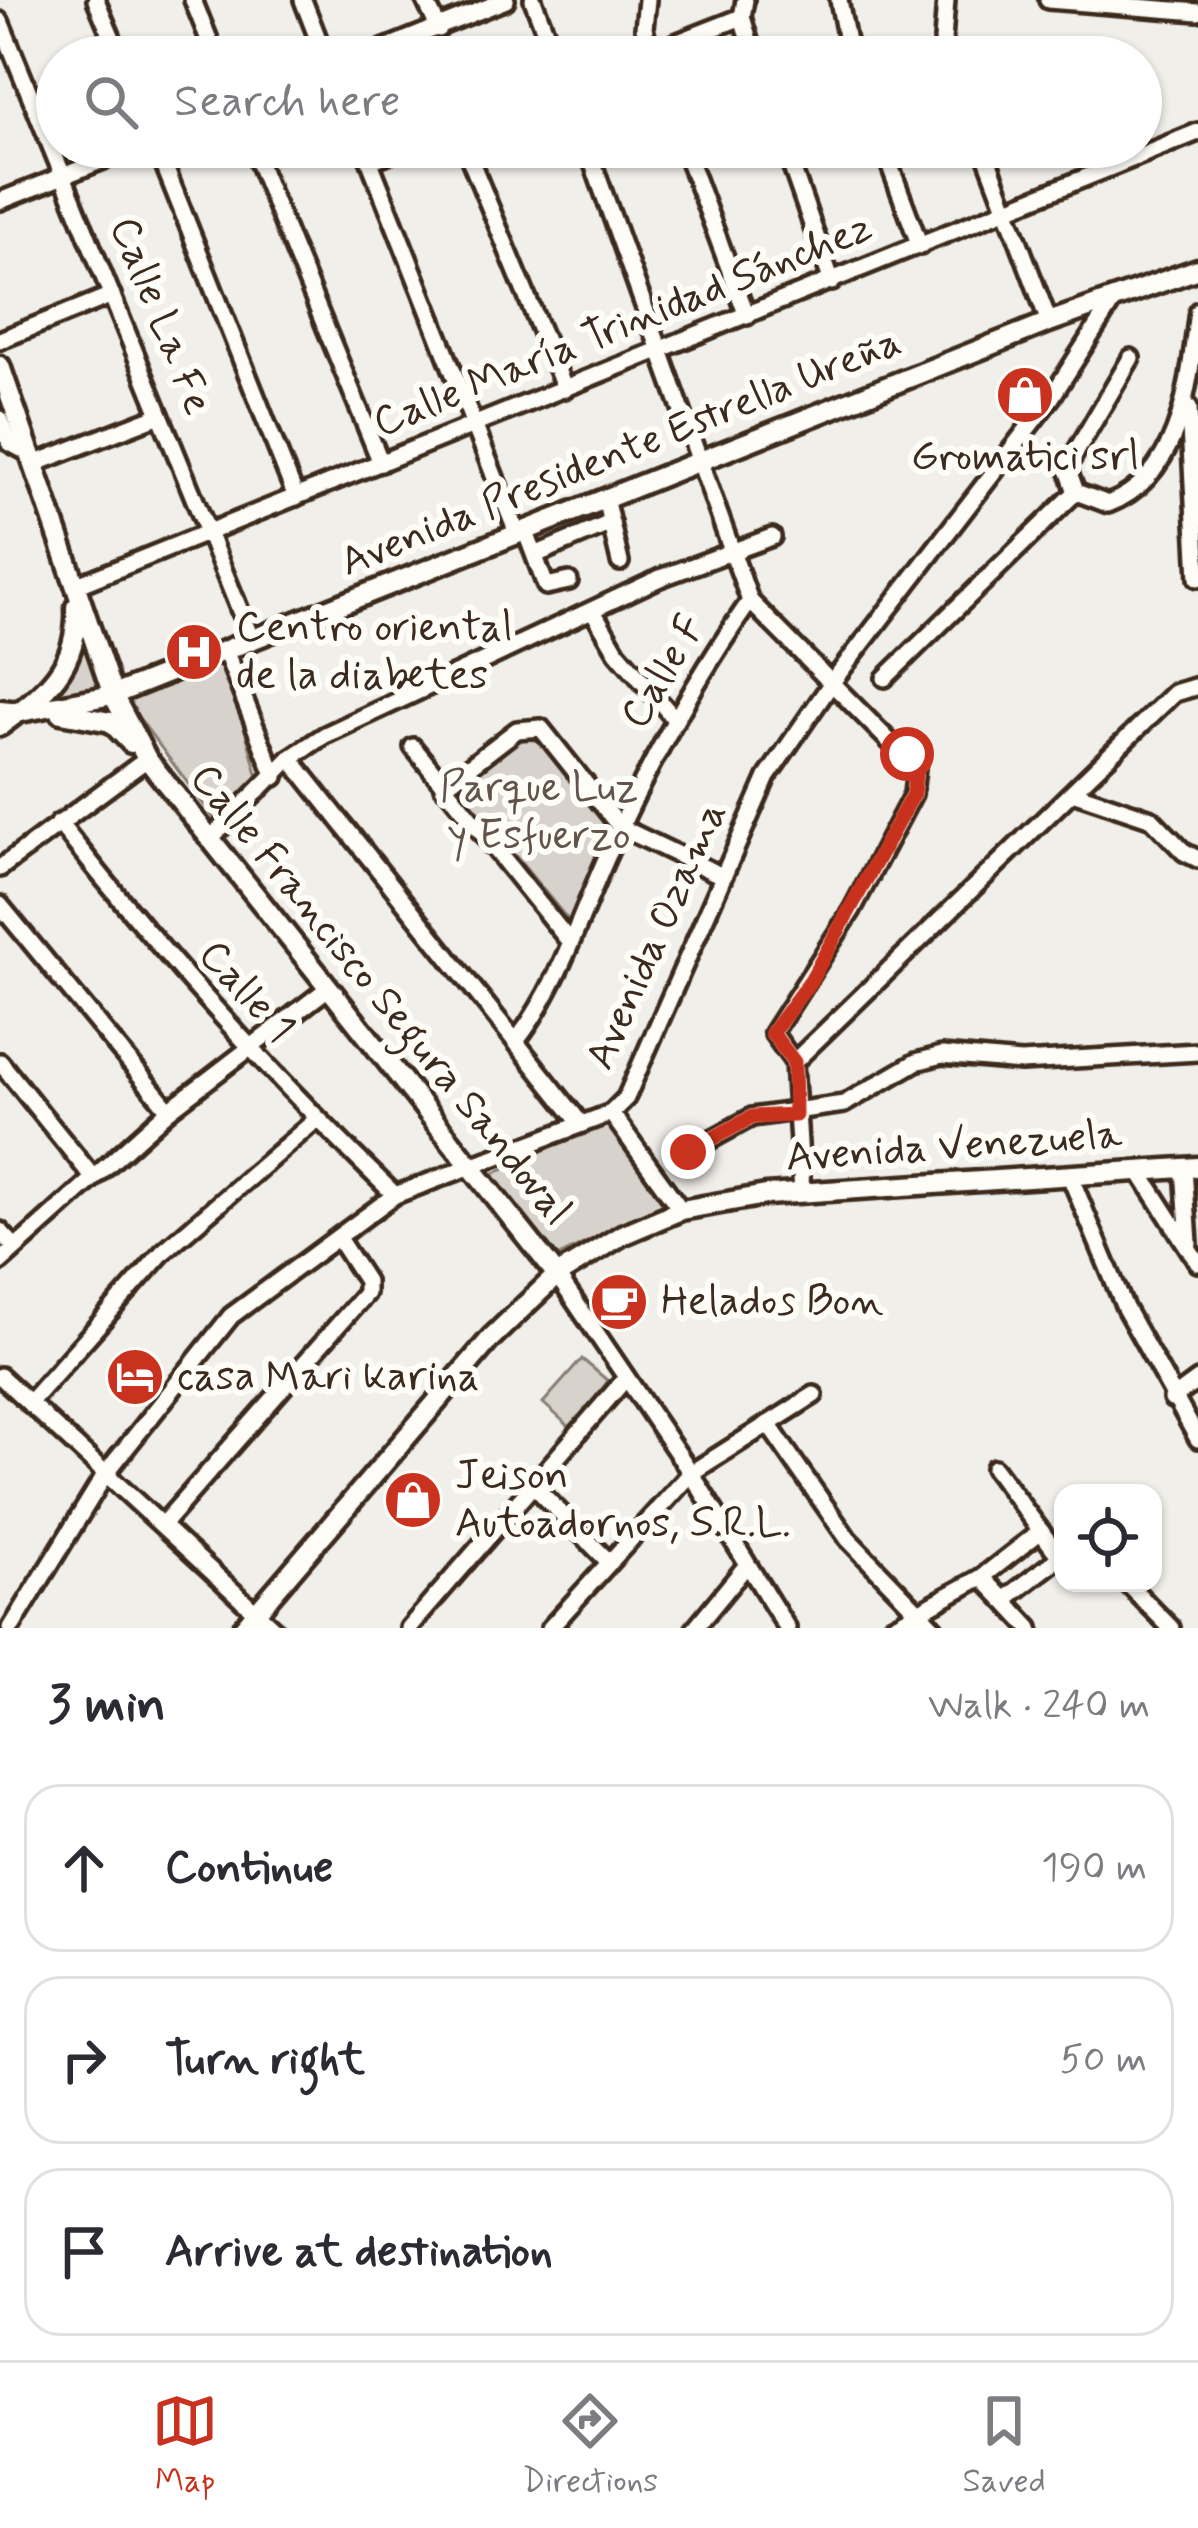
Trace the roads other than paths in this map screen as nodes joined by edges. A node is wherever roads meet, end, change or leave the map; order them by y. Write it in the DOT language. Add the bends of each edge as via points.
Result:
graph roads {
  1 [pos="96,0"];
  2 [pos="193,0"];
  3 [pos="303,0"];
  4 [pos="425,0"];
  5 [pos="506,0"];
  6 [pos="533,0"];
  7 [pos="647,0"];
  8 [pos="839,0"];
  9 [pos="946,0"];
  10 [pos="1048,0"];
  11 [pos="1112,2"];
  12 [pos="1171,5"];
  13 [pos="743,8"];
  14 [pos="1198,11"];
  15 [pos="0,21"];
  16 [pos="439,29"];
  17 [pos="111,36"];
  18 [pos="208,36"];
  19 [pos="317,36"];
  20 [pos="420,36"];
  21 [pos="547,36"];
  22 [pos="645,36"];
  23 [pos="686,36"];
  24 [pos="846,36"];
  25 [pos="944,36"];
  26 [pos="36,107"];
  27 [pos="1198,132"];
  28 [pos="1162,147"];
  29 [pos="62,168"];
  30 [pos="85,168"];
  31 [pos="165,168"];
  32 [pos="261,168"];
  33 [pos="373,168"];
  34 [pos="474,168"];
  35 [pos="595,168"];
  36 [pos="692,168"];
  37 [pos="792,168"];
  38 [pos="892,168"];
  39 [pos="991,168"];
  40 [pos="1111,168"];
  41 [pos="65,176"];
  42 [pos="0,201"];
  43 [pos="1007,211"];
  44 [pos="920,246"];
  45 [pos="1198,268"];
  46 [pos="832,281"];
  47 [pos="112,295"];
  48 [pos="1114,298"];
  49 [pos="1198,311"];
  50 [pos="747,316"];
  51 [pos="1048,322"];
  52 [pos="0,340"];
  53 [pos="660,351"];
  54 [pos="1131,358"];
  55 [pos="0,366"];
  56 [pos="565,389"];
  57 [pos="1188,392"];
  58 [pos="160,415"];
  59 [pos="0,419"];
  60 [pos="476,424"];
  61 [pos="33,459"];
  62 [pos="700,460"];
  63 [pos="381,463"];
  64 [pos="1076,492"];
  65 [pos="296,497"];
  66 [pos="604,498"];
  67 [pos="610,523"];
  68 [pos="521,532"];
  69 [pos="206,533"];
  70 [pos="772,537"];
  71 [pos="730,550"];
  72 [pos="535,555"];
  73 [pos="620,562"];
  74 [pos="1198,578"];
  75 [pos="568,580"];
  76 [pos="75,586"];
  77 [pos="750,601"];
  78 [pos="593,611"];
  79 [pos="251,638"];
  80 [pos="225,650"];
  81 [pos="885,678"];
  82 [pos="833,681"];
  83 [pos="1198,686"];
  84 [pos="113,695"];
  85 [pos="10,711"];
  86 [pos="673,717"];
  87 [pos="0,726"];
  88 [pos="413,747"];
  89 [pos="290,758"];
  90 [pos="147,759"];
  91 [pos="275,777"];
  92 [pos="443,787"];
  93 [pos="1075,794"];
  94 [pos="59,824"];
  95 [pos="620,827"];
  96 [pos="209,840"];
  97 [pos="1198,859"];
  98 [pos="0,868"];
  99 [pos="720,875"];
  100 [pos="0,905"];
  101 [pos="568,941"];
  102 [pos="327,989"];
  103 [pos="517,1040"];
  104 [pos="247,1048"];
  105 [pos="1198,1052"];
  106 [pos="0,1062"];
  107 [pos="794,1062"];
  108 [pos="169,1110"];
  109 [pos="611,1113"];
  110 [pos="795,1115"];
  111 [pos="317,1119"];
  112 [pos="580,1124"];
  113 [pos="688,1152"];
  114 [pos="470,1167"];
  115 [pos="1191,1168"];
  116 [pos="1139,1171"];
  117 [pos="91,1175"];
  118 [pos="1070,1175"];
  119 [pos="802,1193"];
  120 [pos="395,1196"];
  121 [pos="681,1210"];
  122 [pos="0,1231"];
  123 [pos="338,1238"];
  124 [pos="1190,1246"];
  125 [pos="15,1247"];
  126 [pos="0,1262"];
  127 [pos="1198,1263"];
  128 [pos="557,1275"];
  129 [pos="0,1376"];
  130 [pos="626,1378"];
  131 [pos="1198,1380"];
  132 [pos="814,1395"];
  133 [pos="1172,1400"];
  134 [pos="29,1402"];
  135 [pos="768,1424"];
  136 [pos="1198,1439"];
  137 [pos="994,1468"];
  138 [pos="106,1473"];
  139 [pos="691,1473"];
  140 [pos="535,1486"];
  141 [pos="163,1524"];
  142 [pos="1041,1531"];
  143 [pos="1054,1547"];
  144 [pos="1054,1561"];
  145 [pos="609,1562"];
  146 [pos="746,1566"];
  147 [pos="982,1577"];
  148 [pos="1136,1592"];
  149 [pos="1004,1600"];
  150 [pos="919,1611"];
  151 [pos="250,1620"];
  152 [pos="11,1628"];
  153 [pos="273,1628"];
  154 [pos="409,1628"];
  155 [pos="550,1628"];
  156 [pos="695,1628"];
  157 [pos="787,1628"];
  158 [pos="889,1628"];
  159 [pos="934,1628"];
  160 [pos="1030,1628"];
  161 [pos="1172,1628"];
  1 -- 17 [label="street"];
  2 -- 18 [label="street"];
  3 -- 19 [label="street"];
  4 -- 16 [label="street"];
  5 -- 16 [label="street"];
  6 -- 21 [label="street"];
  7 -- 22 [label="street"];
  8 -- 24 [label="street"];
  9 -- 25 [label="street"];
  10 -- 11 [label="street"];
  11 -- 12 [label="street"];
  12 -- 14 [label="street"];
  13 -- 23 [label="street"];
  15 -- 26 [label="street, Calle La Fe"];
  16 -- 20 [label="street"];
  27 -- 28 [label="street, Calle María Trinidad Sánchez"];
  29 -- 41 [label="street, Calle La Fe"];
  30 -- 41 [label="street"];
  31 -- 65 [label="street"];
  32 -- 63 [label="street"];
  33 -- 60 [label="street"];
  34 -- 56 [label="street"];
  35 -- 53 [label="street"];
  36 -- 50 [label="street"];
  37 -- 46 [label="street"];
  38 -- 44 [label="street"];
  39 -- 43 [label="street"];
  40 -- 43 [label="street, Calle María Trinidad Sánchez"];
  41 -- 42 [label="street"];
  41 -- 47 [label="street, Calle La Fe"];
  43 -- 44 [label="street, Calle María Trinidad Sánchez"];
  43 -- 51 [label="street"];
  44 -- 46 [label="street, Calle María Trinidad Sánchez"];
  45 -- 48 [label="main road, Avenida Presidente Estrella Ureña"];
  46 -- 50 [label="street, Calle María Trinidad Sánchez"];
  47 -- 52 [label="street"];
  47 -- 58 [label="street, Calle La Fe"];
  48 -- 51 [label="main road, Avenida Presidente Estrella Ureña"];
  48 -- 82 [label="street, Avenida Ozama" via="978,499"];
  49 -- 57 [label="street"];
  50 -- 53 [label="street, Calle María Trinidad Sánchez"];
  51 -- 62 [label="main road, Avenida Presidente Estrella Ureña"];
  53 -- 56 [label="street, Calle María Trinidad Sánchez"];
  53 -- 62 [label="street"];
  54 -- 64 [label="street" via="1070,457"];
  55 -- 61 [label="main road, Calle Francisco Segura Sandoval"];
  56 -- 60 [label="street, Calle María Trinidad Sánchez"];
  57 -- 64 [label="street" via="1170,441 1124,498 1108,504"];
  57 -- 74 [label="street"];
  58 -- 61 [label="street"];
  58 -- 69 [label="street, Calle La Fe"];
  59 -- 61 [label="street" via="10,443"];
  60 -- 63 [label="street, Calle María Trinidad Sánchez"];
  60 -- 68 [label="street"];
  61 -- 76 [label="main road, Calle Francisco Segura Sandoval"];
  62 -- 66 [label="main road, Avenida Presidente Estrella Ureña"];
  62 -- 71 [label="street"];
  63 -- 65 [label="street, Calle María Trinidad Sánchez"];
  64 -- 81 [label="street"];
  65 -- 69 [label="street, Calle María Trinidad Sánchez"];
  66 -- 67 [label="street"];
  66 -- 68 [label="main road, Avenida Presidente Estrella Ureña"];
  67 -- 72 [label="street"];
  67 -- 73 [label="street"];
  68 -- 72 [label="street"];
  68 -- 79 [label="main road, Avenida Presidente Estrella Ureña"];
  69 -- 76 [label="street, Calle María Trinidad Sánchez"];
  69 -- 79 [label="street, Calle La Fe"];
  70 -- 71 [label="street"];
  71 -- 77 [label="street"];
  71 -- 78 [label="street"];
  72 -- 75 [label="street" via="546,586"];
  76 -- 84 [label="main road, Calle Francisco Segura Sandoval"];
  76 -- 85 [label="main road" via="78,641 65,668"];
  77 -- 82 [label="street"];
  77 -- 86 [label="street, Calle F"];
  78 -- 86 [label="street"];
  78 -- 89 [label="street"];
  79 -- 80 [label="main road, Avenida Presidente Estrella Ureña"];
  80 -- 84 [label="main road, Avenida Presidente Estrella Ureña"];
  80 -- 91 [label="street"];
  82 -- 99 [label="street, Avenida Ozama" via="767,777"];
  82 -- 107 [label="street" via="913,762 915,782 851,910 772,1033"];
  83 -- 93 [label="street" via="1174,693"];
  84 -- 85 [label="main road, Avenida Presidente Estrella Ureña"];
  84 -- 90 [label="main road, Calle Francisco Segura Sandoval"];
  85 -- 87 [label="main road"];
  85 -- 90 [label="main road" via="111,722"];
  86 -- 95 [label="street, Calle F"];
  88 -- 92 [label="street"];
  89 -- 91 [label="street"];
  89 -- 103 [label="street"];
  90 -- 94 [label="street"];
  90 -- 96 [label="main road, Calle Francisco Segura Sandoval"];
  91 -- 96 [label="street"];
  92 -- 95 [label="street" via="517,730 541,728"];
  92 -- 101 [label="street"];
  93 -- 97 [label="street" via="1152,819"];
  93 -- 107 [label="street"];
  94 -- 98 [label="street"];
  94 -- 104 [label="street, Calle 1"];
  95 -- 99 [label="street"];
  95 -- 101 [label="street, Calle F"];
  96 -- 102 [label="main road, Calle Francisco Segura Sandoval"];
  99 -- 109 [label="street, Avenida Ozama" via="642,1068"];
  100 -- 108 [label="street"];
  101 -- 103 [label="street, Calle F" via="550,997"];
  102 -- 104 [label="street"];
  102 -- 114 [label="main road, Calle Francisco Segura Sandoval"];
  103 -- 112 [label="street"];
  104 -- 108 [label="street"];
  104 -- 111 [label="street, Calle 1"];
  105 -- 110 [label="street" via="1022,1062 942,1055 916,1061 844,1104"];
  106 -- 117 [label="street"];
  107 -- 110 [label="street"];
  108 -- 117 [label="street"];
  109 -- 112 [label="street, Avenida Ozama"];
  109 -- 121 [label="street"];
  110 -- 113 [label="street" via="752,1117"];
  110 -- 119 [label="street"];
  111 -- 120 [label="street, Calle 1"];
  111 -- 134 [label="street" via="164,1252"];
  112 -- 114 [label="street, Avenida Ozama"];
  114 -- 120 [label="street, Avenida Ozama"];
  114 -- 128 [label="main road, Calle Francisco Segura Sandoval"];
  115 -- 116 [label="main road, Avenida Venezuela"];
  115 -- 124 [label="street"];
  116 -- 118 [label="main road, Avenida Venezuela"];
  116 -- 124 [label="street"];
  117 -- 125 [label="street"];
  118 -- 119 [label="main road, Avenida Venezuela"];
  118 -- 133 [label="street"];
  119 -- 121 [label="main road, Avenida Venezuela"];
  120 -- 123 [label="street, Avenida Ozama"];
  121 -- 128 [label="main road, Avenida Venezuela"];
  122 -- 125 [label="street"];
  123 -- 138 [label="street, Avenida Ozama" via="231,1316"];
  123 -- 141 [label="street" via="366,1281 365,1293"];
  124 -- 127 [label="street"];
  125 -- 126 [label="street"];
  128 -- 130 [label="street, Calle Francisco Segura Sandoval"];
  128 -- 151 [label="main road, Avenida Venezuela" via="491,1339"];
  129 -- 134 [label="street"];
  130 -- 139 [label="street, Calle Francisco Segura Sandoval"];
  130 -- 140 [label="street"];
  131 -- 133 [label="street"];
  132 -- 135 [label="street"];
  133 -- 136 [label="street"];
  134 -- 138 [label="street"];
  135 -- 139 [label="street"];
  135 -- 150 [label="street" via="848,1539"];
  137 -- 142 [label="street"];
  138 -- 141 [label="street"];
  138 -- 152 [label="street, Avenida Ozama"];
  139 -- 145 [label="street"];
  139 -- 146 [label="street, Calle Francisco Segura Sandoval"];
  140 -- 145 [label="street"];
  140 -- 154 [label="street"];
  141 -- 151 [label="street"];
  142 -- 143 [label="street"];
  142 -- 147 [label="street"];
  144 -- 149 [label="street"];
  145 -- 155 [label="street"];
  146 -- 156 [label="street"];
  146 -- 157 [label="street, Calle Francisco Segura Sandoval"];
  147 -- 149 [label="street"];
  147 -- 150 [label="street"];
  148 -- 161 [label="street"];
  149 -- 160 [label="street"];
  150 -- 158 [label="street"];
  150 -- 159 [label="street"];
  151 -- 153 [label="street"];
}
